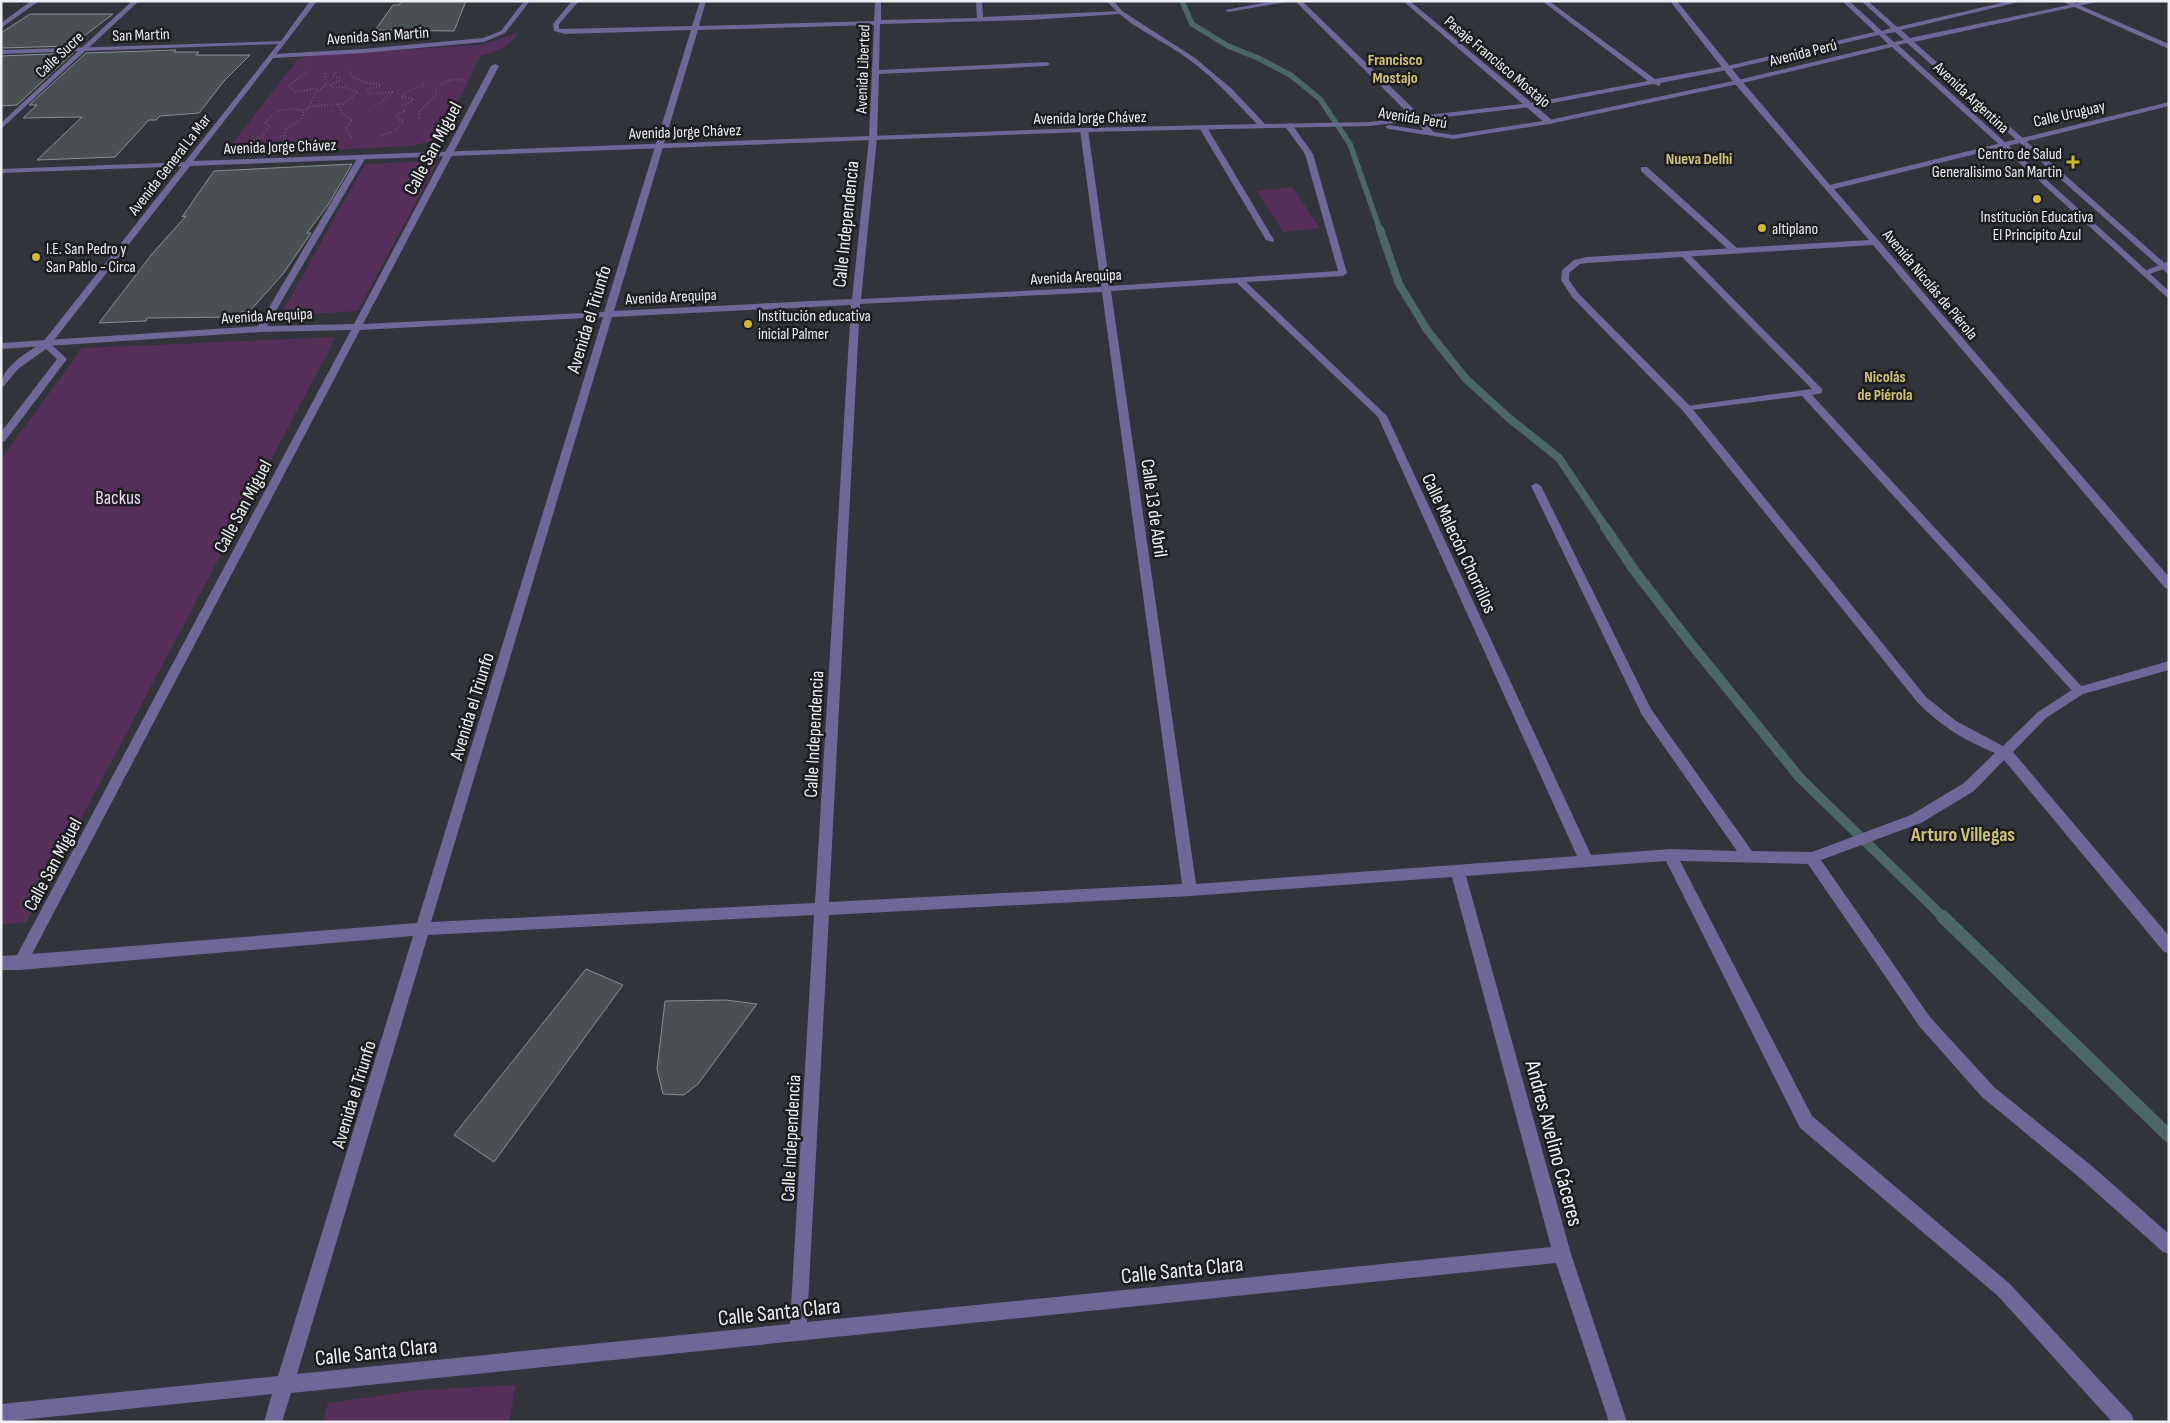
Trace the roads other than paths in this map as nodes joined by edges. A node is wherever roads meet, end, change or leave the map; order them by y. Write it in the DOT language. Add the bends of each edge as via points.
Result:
graph roads {
  1 [pos="36,1"];
  2 [pos="136,1"];
  3 [pos="314,1"];
  4 [pos="527,1"];
  5 [pos="576,1"];
  6 [pos="703,1"];
  7 [pos="878,1"];
  8 [pos="979,1"];
  9 [pos="1110,1"];
  10 [pos="1289,1"];
  11 [pos="1298,1"];
  12 [pos="1406,1"];
  13 [pos="1545,1"];
  14 [pos="1673,1"];
  15 [pos="1845,1"];
  16 [pos="1864,1"];
  17 [pos="2020,1"];
  18 [pos="2064,1"];
  19 [pos="2098,1"];
  20 [pos="2075,6"];
  21 [pos="1228,10"];
  22 [pos="1120,12"];
  23 [pos="980,18"];
  24 [pos="877,21"];
  25 [pos="1,26"];
  26 [pos="695,27"];
  27 [pos="1895,29"];
  28 [pos="1879,32"];
  29 [pos="1908,41"];
  30 [pos="283,42"];
  31 [pos="1893,45"];
  32 [pos="2169,47"];
  33 [pos="83,49"];
  34 [pos="1,52"];
  35 [pos="274,56"];
  36 [pos="1047,64"];
  37 [pos="495,66"];
  38 [pos="1727,68"];
  39 [pos="876,72"];
  40 [pos="1654,82"];
  41 [pos="1738,82"];
  42 [pos="1673,96"];
  43 [pos="2169,104"];
  44 [pos="1531,105"];
  45 [pos="1419,119"];
  46 [pos="1549,122"];
  47 [pos="1369,124"];
  48 [pos="1288,125"];
  49 [pos="1262,126"];
  50 [pos="1,127"];
  51 [pos="1204,129"];
  52 [pos="1084,130"];
  53 [pos="1430,133"];
  54 [pos="873,138"];
  55 [pos="2021,139"];
  56 [pos="2001,144"];
  57 [pos="660,146"];
  58 [pos="448,154"];
  59 [pos="362,157"];
  60 [pos="189,164"];
  61 [pos="1644,170"];
  62 [pos="1,171"];
  63 [pos="1830,187"];
  64 [pos="2116,224"];
  65 [pos="2091,226"];
  66 [pos="1270,240"];
  67 [pos="1876,242"];
  68 [pos="1734,250"];
  69 [pos="1684,254"];
  70 [pos="2167,267"];
  71 [pos="2144,274"];
  72 [pos="1241,282"];
  73 [pos="1107,289"];
  74 [pos="2169,296"];
  75 [pos="856,302"];
  76 [pos="609,315"];
  77 [pos="357,327"];
  78 [pos="261,329"];
  79 [pos="46,344"];
  80 [pos="1,346"];
  81 [pos="1,384"];
  82 [pos="1805,393"];
  83 [pos="1687,409"];
  84 [pos="1,440"];
  85 [pos="1536,486"];
  86 [pos="2169,585"];
  87 [pos="2169,665"];
  88 [pos="2079,691"];
  89 [pos="2005,752"];
  90 [pos="1670,856"];
  91 [pos="1748,856"];
  92 [pos="1812,858"];
  93 [pos="1587,862"];
  94 [pos="1458,872"];
  95 [pos="1190,890"];
  96 [pos="822,908"];
  97 [pos="423,929"];
  98 [pos="2169,947"];
  99 [pos="20,962"];
  100 [pos="1,963"];
  101 [pos="2169,1246"];
  102 [pos="1562,1254"];
  103 [pos="798,1332"];
  104 [pos="285,1385"];
  105 [pos="1,1413"];
  106 [pos="274,1422"];
  107 [pos="1618,1422"];
  108 [pos="2125,1422"];
  1 -- 25 [label="street"];
  2 -- 33 [label="street, Calle Sucre"];
  3 -- 30 [label="street, Avenida General La Mar"];
  4 -- 35 [label="street, Avenida San Martin" via="503,32 484,40 363,52"];
  5 -- 26 [label="street" via="556,24 556,30"];
  6 -- 26 [label="street, Avenida el Triunfo"];
  7 -- 24 [label="street, Avenida Liberted"];
  8 -- 23 [label="street"];
  9 -- 22 [label="street"];
  10 -- 21 [label="street"];
  11 -- 45 [label="street"];
  12 -- 44 [label="street, Pasaje Francisco Mostajo"];
  13 -- 40 [label="street"];
  14 -- 38 [label="street, Avenida Nicolás de Piérola"];
  15 -- 28 [label="street, Avenida Argentina"];
  16 -- 27 [label="street, Avenida Argentina"];
  17 -- 27 [label="street, Avenida Perú"];
  18 -- 20 [label="street"];
  19 -- 20 [label="street, Avenida Perú"];
  20 -- 29 [label="street, Avenida Perú"];
  20 -- 32 [label="street"];
  22 -- 23 [label="street"];
  22 -- 49 [label="street" via="1193,59"];
  23 -- 24 [label="street"];
  24 -- 26 [label="street"];
  24 -- 39 [label="street, Avenida Liberted"];
  26 -- 57 [label="street, Avenida el Triunfo"];
  27 -- 28 [label="street, Avenida Perú"];
  27 -- 29 [label="street, Avenida Argentina"];
  28 -- 31 [label="street, Avenida Argentina"];
  28 -- 38 [label="street, Avenida Perú"];
  29 -- 31 [label="street, Avenida Perú"];
  29 -- 55 [label="street, Avenida Argentina"];
  30 -- 33 [label="street, San Martin"];
  30 -- 35 [label="street, Avenida General La Mar"];
  31 -- 41 [label="street, Avenida Perú"];
  31 -- 56 [label="street, Avenida Argentina"];
  33 -- 34 [label="street, San Martin"];
  33 -- 50 [label="street, Calle Sucre"];
  35 -- 60 [label="street, Avenida General La Mar"];
  36 -- 39 [label="street"];
  37 -- 58 [label="street, Calle San Miguel"];
  38 -- 40 [label="street, Avenida Perú"];
  38 -- 41 [label="street, Avenida Nicolás de Piérola"];
  39 -- 54 [label="street, Avenida Liberted"];
  40 -- 42 [label="street"];
  40 -- 44 [label="street, Avenida Perú"];
  41 -- 42 [label="street, Avenida Perú"];
  41 -- 63 [label="street, Avenida Nicolás de Piérola"];
  42 -- 46 [label="street, Avenida Perú"];
  43 -- 55 [label="street, Calle Uruguay"];
  44 -- 45 [label="street, Avenida Perú"];
  44 -- 46 [label="street, Pasaje Francisco Mostajo"];
  45 -- 47 [label="street, Avenida Perú"];
  45 -- 53 [label="street"];
  46 -- 53 [label="street, Avenida Perú" via="1453,136"];
  47 -- 48 [label="street, Avenida Jorge Chávez"];
  47 -- 53 [label="street, Avenida Perú"];
  48 -- 49 [label="street, Avenida Jorge Chávez"];
  48 -- 72 [label="street, Avenida Arequipa" via="1309,154 1343,273"];
  49 -- 51 [label="street, Avenida Jorge Chávez"];
  51 -- 52 [label="street, Avenida Jorge Chávez"];
  51 -- 66 [label="street"];
  52 -- 54 [label="street, Avenida Jorge Chávez"];
  52 -- 73 [label="street, Calle 13 de Abril"];
  54 -- 57 [label="street, Avenida Jorge Chávez"];
  54 -- 75 [label="street, Calle Independencia"];
  55 -- 56 [label="street, Calle Uruguay"];
  55 -- 64 [label="street, Avenida Argentina"];
  56 -- 63 [label="street, Calle Uruguay"];
  56 -- 65 [label="street, Avenida Argentina"];
  57 -- 58 [label="street, Avenida Jorge Chávez"];
  57 -- 76 [label="street, Avenida el Triunfo"];
  58 -- 59 [label="street, Avenida Jorge Chávez"];
  58 -- 77 [label="street, Calle San Miguel"];
  59 -- 60 [label="street, Avenida Jorge Chávez"];
  59 -- 78 [label="street"];
  60 -- 62 [label="street, Avenida Jorge Chávez"];
  60 -- 79 [label="street, Avenida General La Mar"];
  61 -- 68 [label="street"];
  63 -- 67 [label="street, Avenida Nicolás de Piérola"];
  64 -- 65 [label="street"];
  64 -- 70 [label="street, Avenida Argentina"];
  65 -- 71 [label="street, Avenida Argentina"];
  67 -- 68 [label="street"];
  67 -- 86 [label="street, Avenida Nicolás de Piérola"];
  68 -- 69 [label="street"];
  69 -- 82 [label="street" via="1819,391"];
  69 -- 83 [label="street" via="1577,262 1565,272 1565,280 1575,295"];
  70 -- 71 [label="street"];
  71 -- 74 [label="street, Avenida Argentina"];
  72 -- 73 [label="street, Avenida Arequipa"];
  72 -- 93 [label="street, Calle Malecón Chorrillos" via="1382,416"];
  73 -- 75 [label="street, Avenida Arequipa"];
  73 -- 95 [label="street, Calle 13 de Abril"];
  75 -- 76 [label="street, Avenida Arequipa"];
  75 -- 96 [label="street, Calle Independencia"];
  76 -- 77 [label="street, Avenida Arequipa"];
  76 -- 97 [label="street, Avenida el Triunfo"];
  77 -- 78 [label="street, Avenida Arequipa"];
  77 -- 99 [label="street, Calle San Miguel"];
  78 -- 79 [label="street, Avenida Arequipa"];
  79 -- 80 [label="street, Avenida Arequipa"];
  79 -- 81 [label="street, Avenida General La Mar" via="15,367"];
  79 -- 84 [label="street" via="62,360"];
  82 -- 83 [label="street"];
  82 -- 88 [label="street"];
  83 -- 89 [label="street" via="1922,700 1943,721"];
  85 -- 91 [label="street" via="1646,712"];
  87 -- 88 [label="street"];
  88 -- 89 [label="street" via="2042,715"];
  89 -- 92 [label="street" via="1968,787 1916,819"];
  89 -- 98 [label="street"];
  90 -- 91 [label="street"];
  90 -- 93 [label="street"];
  90 -- 108 [label="street" via="1806,1122 2004,1290"];
  91 -- 92 [label="street"];
  92 -- 101 [label="street" via="1925,1022 1988,1092 2086,1172"];
  93 -- 94 [label="street"];
  94 -- 95 [label="street"];
  94 -- 102 [label="street, Andres Avelino Cáceres"];
  95 -- 96 [label="street"];
  96 -- 97 [label="street"];
  96 -- 103 [label="street, Calle Independencia"];
  97 -- 99 [label="street"];
  97 -- 104 [label="street, Avenida el Triunfo"];
  99 -- 100 [label="street"];
  102 -- 103 [label="street, Calle Santa Clara"];
  102 -- 107 [label="street, Andres Avelino Cáceres"];
  103 -- 104 [label="street, Calle Santa Clara"];
  104 -- 105 [label="street, Calle Santa Clara"];
  104 -- 106 [label="street, Avenida el Triunfo"];
}
